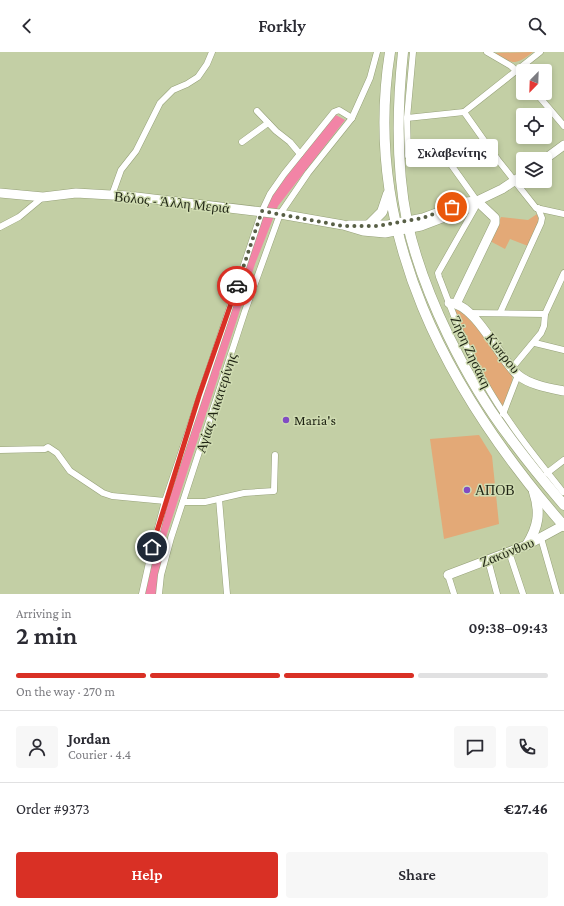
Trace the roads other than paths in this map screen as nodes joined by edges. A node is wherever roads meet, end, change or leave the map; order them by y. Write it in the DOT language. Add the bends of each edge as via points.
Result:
graph roads {
  1 [pos="212,52"];
  2 [pos="377,52"];
  3 [pos="390,52"];
  4 [pos="403,52"];
  5 [pos="413,52"];
  6 [pos="540,52"];
  7 [pos="490,53"];
  8 [pos="525,64"];
  9 [pos="516,69"];
  10 [pos="516,71"];
  11 [pos="542,100"];
  12 [pos="257,111"];
  13 [pos="464,112"];
  14 [pos="352,118"];
  15 [pos="407,118"];
  16 [pos="268,123"];
  17 [pos="564,126"];
  18 [pos="242,142"];
  19 [pos="564,145"];
  20 [pos="300,154"];
  21 [pos="552,154"];
  22 [pos="516,174"];
  23 [pos="516,180"];
  24 [pos="389,188"];
  25 [pos="525,188"];
  26 [pos="0,193"];
  27 [pos="112,195"];
  28 [pos="43,197"];
  29 [pos="477,201"];
  30 [pos="538,208"];
  31 [pos="262,211"];
  32 [pos="280,214"];
  33 [pos="564,214"];
  34 [pos="369,225"];
  35 [pos="408,225"];
  36 [pos="343,226"];
  37 [pos="0,227"];
  38 [pos="396,228"];
  39 [pos="564,273"];
  40 [pos="453,303"];
  41 [pos="468,313"];
  42 [pos="500,313"];
  43 [pos="546,314"];
  44 [pos="534,343"];
  45 [pos="564,350"];
  46 [pos="512,368"];
  47 [pos="518,375"];
  48 [pos="564,391"];
  49 [pos="503,414"];
  50 [pos="0,450"];
  51 [pos="275,454"];
  52 [pos="564,460"];
  53 [pos="547,473"];
  54 [pos="533,489"];
  55 [pos="563,492"];
  56 [pos="219,500"];
  57 [pos="165,501"];
  58 [pos="183,502"];
  59 [pos="564,506"];
  60 [pos="564,525"];
  61 [pos="541,538"];
  62 [pos="527,545"];
  63 [pos="509,552"];
  64 [pos="488,560"];
  65 [pos="448,575"];
  66 [pos="564,592"];
  67 [pos="142,594"];
  68 [pos="159,594"];
  69 [pos="227,594"];
  70 [pos="454,594"];
  71 [pos="497,594"];
  72 [pos="522,594"];
  73 [pos="558,594"];
  1 -- 27 [label="street" via="208,64 198,77 173,90 160,103 136,151 121,170"];
  2 -- 14 [label="street, Αγίας Αικατερίνης" via="370,78"];
  3 -- 24 [label="main road" via="385,115"];
  4 -- 35 [label="main road" via="398,134"];
  5 -- 15 [label="street"];
  6 -- 8 [label="street"];
  7 -- 9 [label="street"];
  10 -- 13 [label="street"];
  11 -- 17 [label="street"];
  12 -- 16 [label="street"];
  13 -- 15 [label="street"];
  13 -- 22 [label="street"];
  14 -- 20 [label="street" via="339,110 334,111"];
  14 -- 32 [label="street, Αγίας Αικατερίνης" via="308,173"];
  15 -- 29 [label="street" via="408,156 442,152"];
  16 -- 18 [label="street"];
  16 -- 20 [label="street"];
  19 -- 21 [label="street"];
  20 -- 31 [label="street" via="270,194"];
  23 -- 29 [label="street, Βόλος - Άλλη Μεριά"];
  24 -- 34 [label="main road" via="382,212"];
  24 -- 38 [label="main road"];
  25 -- 30 [label="street"];
  26 -- 28 [label="street, Βόλος - Άλλη Μεριά"];
  27 -- 28 [label="street, Βόλος - Άλλη Μεριά" via="76,193"];
  27 -- 31 [label="street, Βόλος - Άλλη Μεριά"];
  28 -- 37 [label="street" via="19,217"];
  29 -- 35 [label="street, Βόλος - Άλλη Μεριά" via="466,202"];
  29 -- 40 [label="street, Ζήση Ζησάκη" via="438,273"];
  29 -- 40 [label="street" via="495,218 496,223"];
  30 -- 33 [label="street"];
  30 -- 42 [label="street" via="541,223"];
  31 -- 32 [label="street, Βόλος - Άλλη Μεριά"];
  31 -- 57 [label="street"];
  32 -- 36 [label="street, Βόλος - Άλλη Μεριά"];
  32 -- 58 [label="street, Αγίας Αικατερίνης" via="245,311"];
  34 -- 36 [label="street, Βόλος - Άλλη Μεριά"];
  34 -- 38 [label="street, Βόλος - Άλλη Μεριά"];
  35 -- 38 [label="street, Βόλος - Άλλη Μεριά"];
  35 -- 59 [label="main road" via="425,279 460,359 510,439"];
  36 -- 38 [label="street, Βόλος - Άλλη Μεριά" via="365,232"];
  38 -- 54 [label="main road" via="417,295 443,352 487,428"];
  39 -- 43 [label="street"];
  40 -- 41 [label="street, Κύπρου"];
  40 -- 49 [label="street, Ζήση Ζησάκη" via="474,363"];
  41 -- 42 [label="street"];
  41 -- 46 [label="street, Κύπρου" via="490,337"];
  42 -- 43 [label="street"];
  43 -- 44 [label="street" via="543,330"];
  44 -- 45 [label="street"];
  44 -- 46 [label="street"];
  46 -- 47 [label="street, Κύπρου"];
  47 -- 48 [label="street, Κύπρου"];
  47 -- 49 [label="street"];
  49 -- 53 [label="street, Ζήση Ζησάκη"];
  50 -- 57 [label="street" via="48,447 70,471 103,493"];
  51 -- 56 [label="street" via="274,491 244,493"];
  52 -- 53 [label="street"];
  53 -- 55 [label="street, Ζήση Ζησάκη"];
  54 -- 60 [label="main road"];
  54 -- 62 [label="main road" via="538,505 538,520"];
  56 -- 58 [label="street"];
  56 -- 69 [label="street"];
  57 -- 67 [label="street"];
  58 -- 68 [label="street, Αγίας Αικατερίνης" via="164,564"];
  60 -- 61 [label="street, Ζακύνθου"];
  61 -- 62 [label="street, Ζακύνθου"];
  61 -- 73 [label="street"];
  62 -- 63 [label="street, Ζακύνθου"];
  63 -- 64 [label="street, Ζακύνθου"];
  63 -- 72 [label="street"];
  64 -- 65 [label="street, Ζακύνθου"];
  64 -- 71 [label="street"];
  65 -- 70 [label="street"];
  66 -- 73 [label="street"];
}
